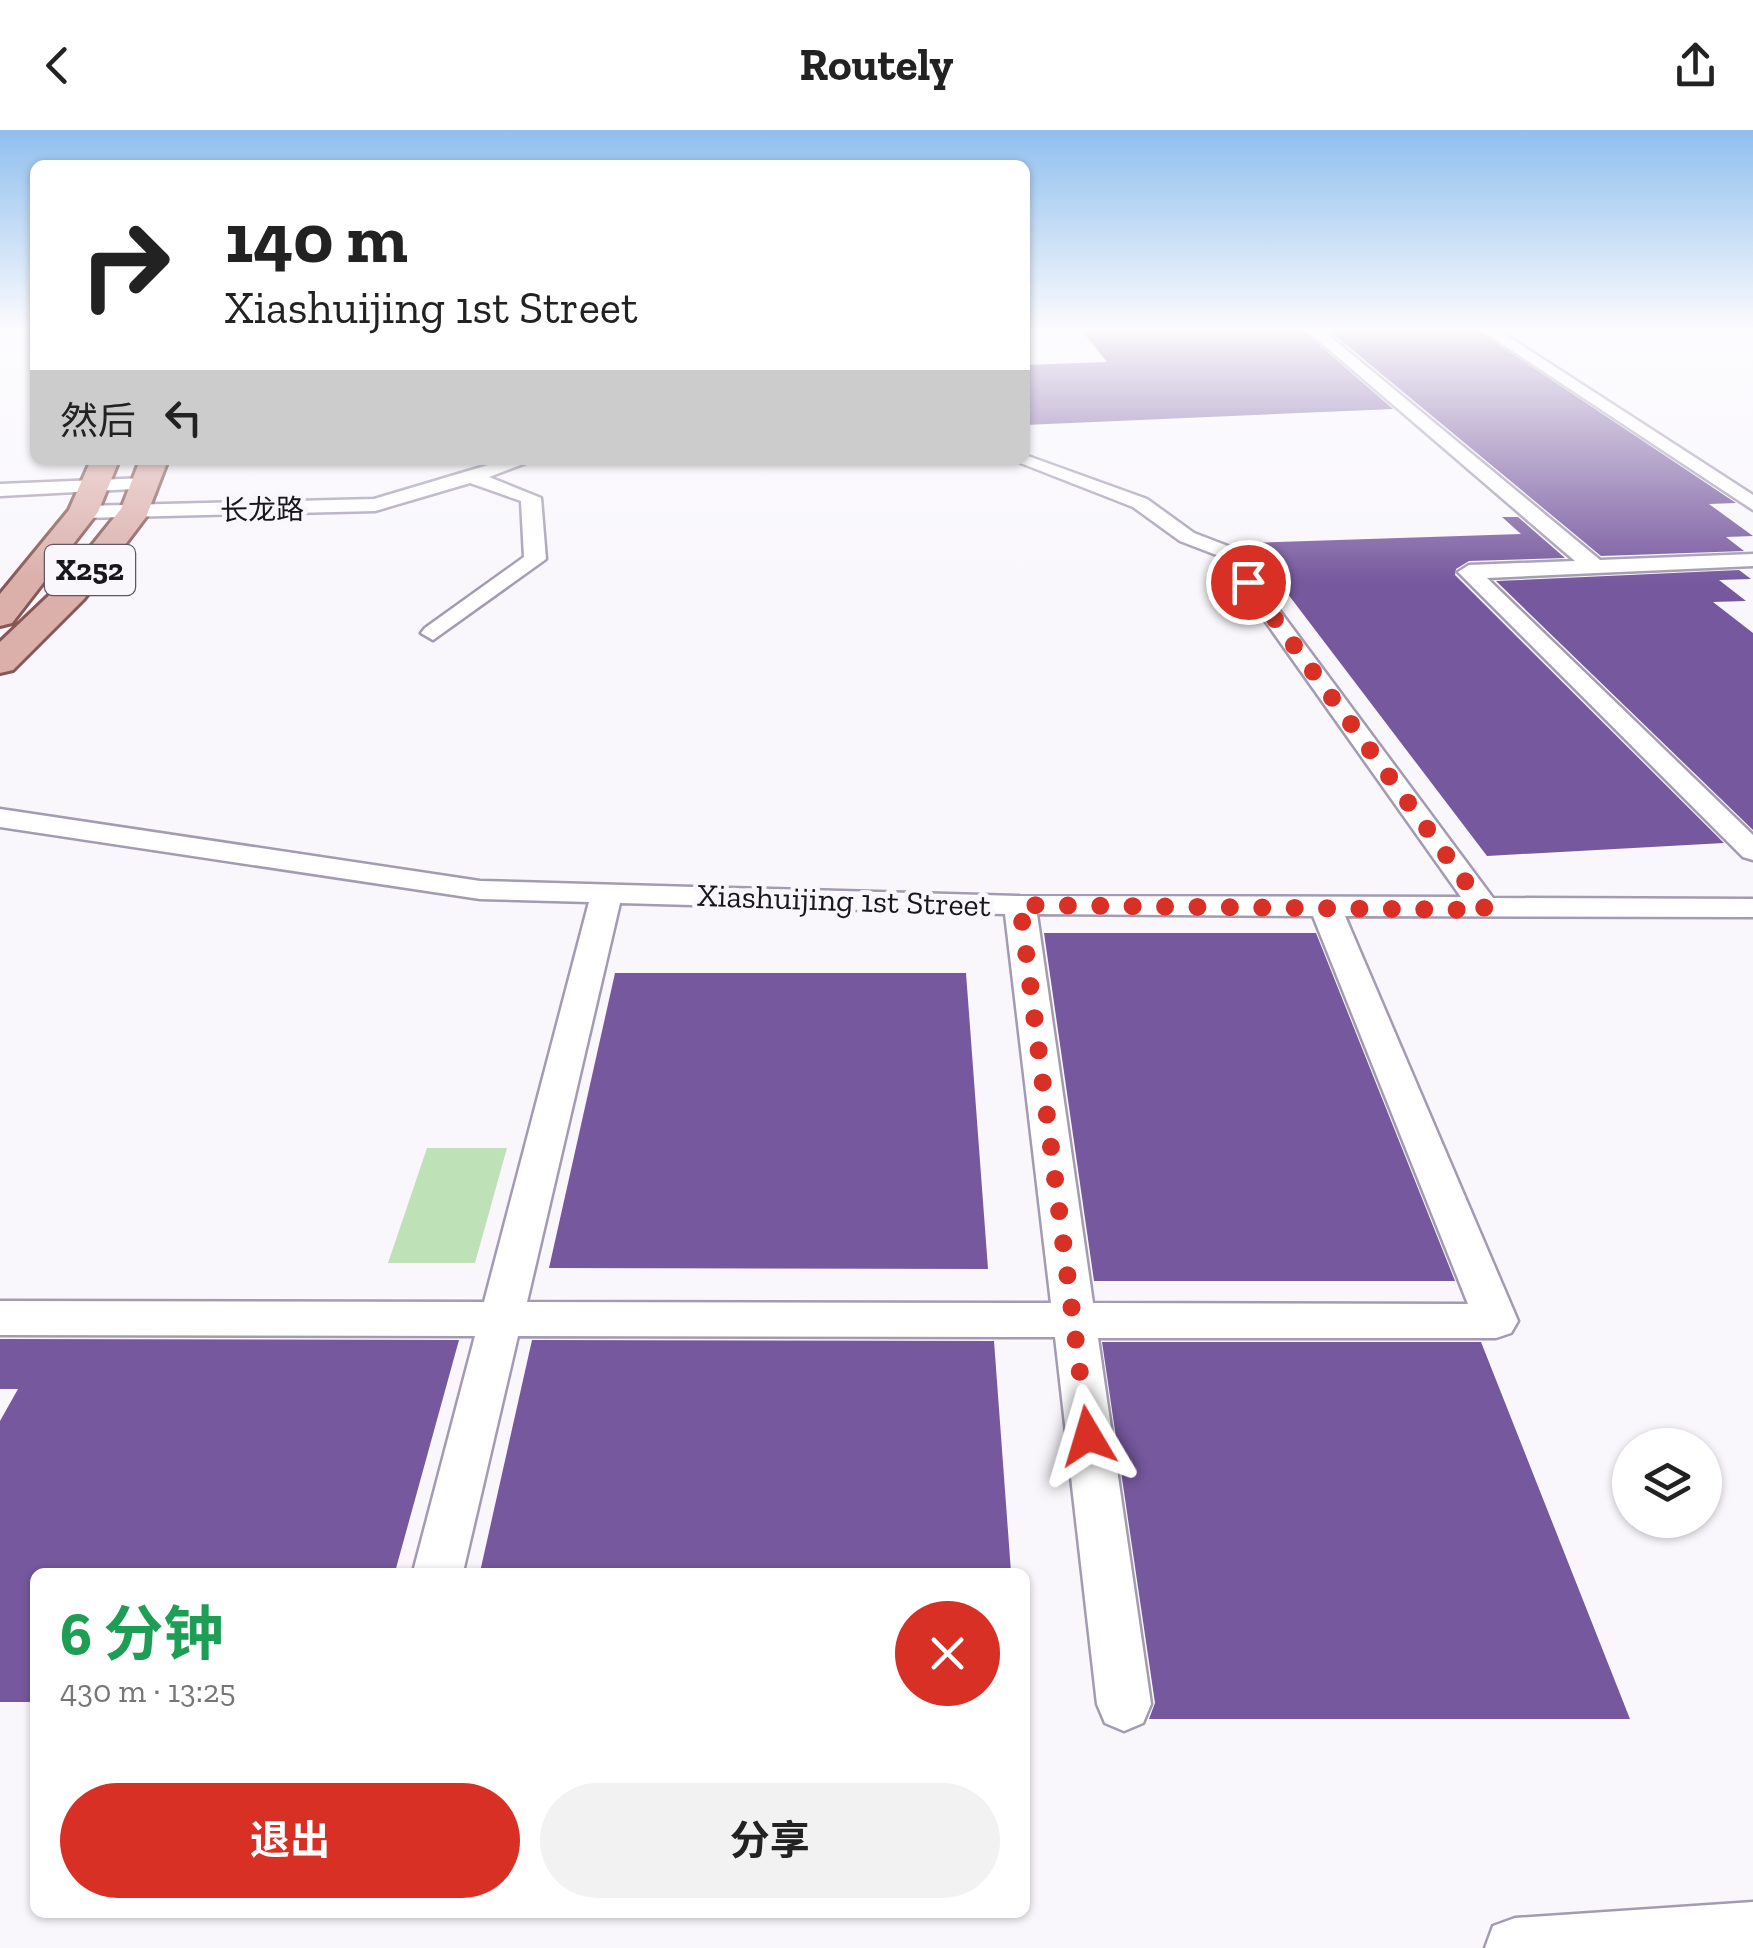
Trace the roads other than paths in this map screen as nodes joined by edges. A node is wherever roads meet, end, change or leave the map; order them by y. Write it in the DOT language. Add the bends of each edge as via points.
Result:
graph roads {
  1 [pos="1412,413"];
  2 [pos="1614,413"];
  3 [pos="1030,463"];
  4 [pos="511,465"];
  5 [pos="475,478"];
  6 [pos="144,485"];
  7 [pos="94,486"];
  8 [pos="0,490"];
  9 [pos="1753,504"];
  10 [pos="1753,560"];
  11 [pos="1595,566"];
  12 [pos="0,616"];
  13 [pos="433,633"];
  14 [pos="0,662"];
  15 [pos="0,818"];
  16 [pos="1753,850"];
  17 [pos="607,894"];
  18 [pos="1020,905"];
  19 [pos="1326,908"];
  20 [pos="1753,908"];
  21 [pos="1486,910"];
  22 [pos="0,1318"];
  23 [pos="501,1319"];
  24 [pos="1073,1320"];
  25 [pos="439,1568"];
  26 [pos="1124,1704"];
  27 [pos="1753,1932"];
  28 [pos="1514,1948"];
  1 -- 11 [label="street"];
  2 -- 9 [label="street"];
  3 -- 21 [label="street" via="1140,503 1188,537 1226,552"];
  4 -- 5 [label="street, 长龙路"];
  5 -- 6 [label="street, 长龙路" via="376,505 327,509"];
  5 -- 13 [label="street" via="531,498 536,559"];
  6 -- 7 [label="street, 长龙路"];
  6 -- 7 [label="street"];
  6 -- 14 [label="main road, X252" via="72,592"];
  7 -- 8 [label="street"];
  7 -- 12 [label="main road, X252"];
  10 -- 11 [label="street"];
  11 -- 16 [label="street" via="1469,572"];
  15 -- 17 [label="street, Xiashuijing 1st Street" via="480,890"];
  17 -- 18 [label="street, Xiashuijing 1st Street"];
  17 -- 23 [label="street"];
  18 -- 19 [label="street, Xiashuijing 1st Street"];
  18 -- 24 [label="street"];
  19 -- 21 [label="street, Xiashuijing 1st Street"];
  19 -- 24 [label="street" via="1496,1321"];
  20 -- 21 [label="street, Xiashuijing 1st Street"];
  22 -- 23 [label="street"];
  23 -- 24 [label="street"];
  23 -- 25 [label="street"];
  24 -- 26 [label="street"];
  27 -- 28 [label="street"];
}
